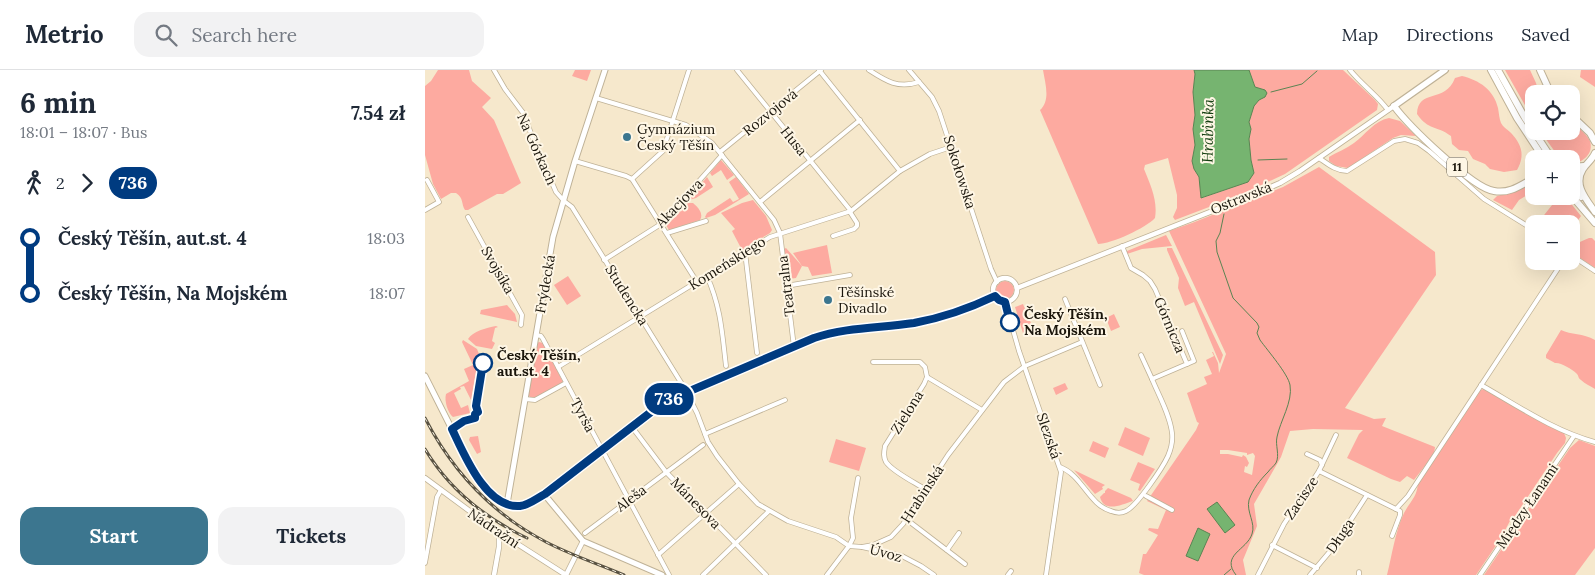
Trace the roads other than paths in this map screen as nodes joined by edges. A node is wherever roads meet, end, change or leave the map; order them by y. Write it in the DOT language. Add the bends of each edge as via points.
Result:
graph roads {
  1 [pos="495,70"];
  2 [pos="605,70"];
  3 [pos="689,70"];
  4 [pos="737,70"];
  5 [pos="820,70"];
  6 [pos="869,70"];
  7 [pos="909,70"];
  8 [pos="1350,70"];
  9 [pos="1445,70"];
  10 [pos="1498,70"];
  11 [pos="1540,70"];
  12 [pos="1493,73"];
  13 [pos="919,82"];
  14 [pos="1547,85"];
  15 [pos="598,99"];
  16 [pos="1394,106"];
  17 [pos="1388,110"];
  18 [pos="770,111"];
  19 [pos="860,120"];
  20 [pos="673,121"];
  21 [pos="1525,121"];
  22 [pos="1580,123"];
  23 [pos="1525,124"];
  24 [pos="1536,140"];
  25 [pos="1536,140"];
  26 [pos="1595,142"];
  27 [pos="951,147"];
  28 [pos="1544,150"];
  29 [pos="1547,150"];
  30 [pos="1595,153"];
  31 [pos="721,154"];
  32 [pos="1319,158"];
  33 [pos="575,161"];
  34 [pos="810,161"];
  35 [pos="1580,166"];
  36 [pos="1584,166"];
  37 [pos="900,171"];
  38 [pos="632,179"];
  39 [pos="427,180"];
  40 [pos="1525,182"];
  41 [pos="1580,195"];
  42 [pos="564,201"];
  43 [pos="760,202"];
  44 [pos="1579,205"];
  45 [pos="425,210"];
  46 [pos="850,212"];
  47 [pos="1595,213"];
  48 [pos="468,217"];
  49 [pos="706,221"];
  50 [pos="1595,223"];
  51 [pos="661,224"];
  52 [pos="1525,224"];
  53 [pos="667,233"];
  54 [pos="780,233"];
  55 [pos="833,236"];
  56 [pos="1122,246"];
  57 [pos="745,252"];
  58 [pos="605,260"];
  59 [pos="1580,260"];
  60 [pos="1557,270"];
  61 [pos="1595,271"];
  62 [pos="707,276"];
  63 [pos="851,276"];
  64 [pos="697,282"];
  65 [pos="997,282"];
  66 [pos="787,286"];
  67 [pos="1017,288"];
  68 [pos="995,296"];
  69 [pos="1065,299"];
  70 [pos="1005,302"];
  71 [pos="641,316"];
  72 [pos="521,325"];
  73 [pos="1182,331"];
  74 [pos="536,335"];
  75 [pos="1082,342"];
  76 [pos="794,347"];
  77 [pos="757,353"];
  78 [pos="1141,355"];
  79 [pos="926,360"];
  80 [pos="873,362"];
  81 [pos="922,364"];
  82 [pos="1187,364"];
  83 [pos="726,366"];
  84 [pos="1025,366"];
  85 [pos="558,368"];
  86 [pos="928,373"];
  87 [pos="425,376"];
  88 [pos="1151,379"];
  89 [pos="566,383"];
  90 [pos="1100,385"];
  91 [pos="1481,385"];
  92 [pos="687,391"];
  93 [pos="525,399"];
  94 [pos="785,400"];
  95 [pos="982,410"];
  96 [pos="632,427"];
  97 [pos="705,434"];
  98 [pos="1336,435"];
  99 [pos="1574,436"];
  100 [pos="1595,442"];
  101 [pos="703,445"];
  102 [pos="600,448"];
  103 [pos="1307,454"];
  104 [pos="1059,467"];
  105 [pos="1321,469"];
  106 [pos="666,472"];
  107 [pos="425,478"];
  108 [pos="858,478"];
  109 [pos="739,484"];
  110 [pos="925,489"];
  111 [pos="441,490"];
  112 [pos="545,494"];
  113 [pos="1367,495"];
  114 [pos="1146,496"];
  115 [pos="629,500"];
  116 [pos="507,504"];
  117 [pos="1396,509"];
  118 [pos="1172,510"];
  119 [pos="769,511"];
  120 [pos="911,511"];
  121 [pos="705,513"];
  122 [pos="917,515"];
  123 [pos="906,519"];
  124 [pos="499,532"];
  125 [pos="585,533"];
  126 [pos="959,533"];
  127 [pos="1392,536"];
  128 [pos="583,541"];
  129 [pos="513,542"];
  130 [pos="735,544"];
  131 [pos="1272,545"];
  132 [pos="849,546"];
  133 [pos="499,547"];
  134 [pos="863,547"];
  135 [pos="947,550"];
  136 [pos="658,555"];
  137 [pos="425,563"];
  138 [pos="965,564"];
  139 [pos="1317,568"];
  140 [pos="1011,570"];
  141 [pos="493,575"];
  142 [pos="566,575"];
  143 [pos="662,575"];
  144 [pos="669,575"];
  145 [pos="703,575"];
  146 [pos="766,575"];
  147 [pos="827,575"];
  148 [pos="934,575"];
  149 [pos="1008,575"];
  150 [pos="1046,575"];
  151 [pos="1258,575"];
  152 [pos="1310,575"];
  153 [pos="1480,575"];
  1 -- 42 [label="street, Na Górkach" via="524,114 556,192"];
  2 -- 15 [label="main road, Frýdecká"];
  3 -- 20 [label="street"];
  4 -- 18 [label="street, Husa"];
  5 -- 18 [label="street, Rozvojová"];
  5 -- 19 [label="street"];
  6 -- 13 [label="street" via="897,85"];
  7 -- 13 [label="street, Sokołowska"];
  8 -- 17 [label="street"];
  9 -- 16 [label="main road, Ostravská"];
  10 -- 21 [label="highway"];
  11 -- 14 [label="highway"];
  12 -- 23 [label="highway"];
  13 -- 27 [label="street, Sokołowska" via="937,104"];
  15 -- 20 [label="street"];
  15 -- 33 [label="main road, Frýdecká"];
  16 -- 17 [label="street, Ostravská"];
  16 -- 40 [label="highway, 11" via="1405,121 1482,187 1496,191 1511,190"];
  17 -- 32 [label="street, Ostravská"];
  18 -- 31 [label="street, Rozvojová"];
  18 -- 34 [label="street, Husa"];
  19 -- 34 [label="street"];
  19 -- 37 [label="street"];
  20 -- 31 [label="street, Teatralna" via="686,125 713,143"];
  20 -- 38 [label="street" via="663,151"];
  22 -- 26 [label="highway"];
  24 -- 28 [label="highway"];
  25 -- 29 [label="highway"];
  27 -- 37 [label="street, Komeńskiego" via="930,154"];
  27 -- 65 [label="street, Sokołowska"];
  30 -- 36 [label="highway"];
  31 -- 43 [label="street, Teatralna"];
  31 -- 51 [label="street, Akacjowa"];
  32 -- 52 [label="street" via="1331,167 1347,171 1394,141 1410,140 1429,151 1484,199"];
  32 -- 56 [label="street, Ostravská" via="1280,183"];
  33 -- 38 [label="street"];
  33 -- 42 [label="main road, Frýdecká"];
  34 -- 43 [label="street"];
  34 -- 46 [label="street, Husa"];
  35 -- 36 [label="highway"];
  36 -- 47 [label="highway" via="1580,186"];
  37 -- 46 [label="street, Komeńskiego"];
  38 -- 51 [label="street"];
  39 -- 45 [label="street" via="439,202"];
  41 -- 47 [label="highway"];
  42 -- 58 [label="street, Studencka" via="572,207"];
  42 -- 74 [label="main road, Frýdecká" via="553,238"];
  43 -- 54 [label="street, Teatralna" via="775,220"];
  44 -- 50 [label="highway"];
  46 -- 54 [label="street, Komeńskiego"];
  46 -- 55 [label="street" via="857,226"];
  48 -- 72 [label="street, Svojsíka" via="518,306 522,315"];
  49 -- 53 [label="street"];
  51 -- 53 [label="street"];
  51 -- 58 [label="street, Akacjowa"];
  53 -- 64 [label="street"];
  54 -- 57 [label="street, Komeńskiego"];
  54 -- 66 [label="street, Teatralna"];
  56 -- 67 [label="street, Ostravská"];
  56 -- 82 [label="street, Górnicza" via="1131,268 1143,275 1155,289"];
  57 -- 62 [label="street, Komeńskiego"];
  57 -- 77 [label="street"];
  58 -- 71 [label="street, Studencka"];
  59 -- 61 [label="street"];
  60 -- 91 [label="street"];
  62 -- 64 [label="street, Komeńskiego"];
  62 -- 83 [label="street" via="720,314"];
  63 -- 66 [label="street"];
  64 -- 71 [label="street, Komeńskiego"];
  65 -- 67 [label="street" via="1008,279"];
  65 -- 68 [label="street"];
  66 -- 76 [label="street, Teatralna"];
  67 -- 70 [label="street, Ostravská" via="1014,298"];
  68 -- 70 [label="street"];
  68 -- 76 [label="street" via="933,319 833,333"];
  69 -- 75 [label="street"];
  70 -- 84 [label="street, Slezská"];
  71 -- 85 [label="street, Komeńskiego"];
  71 -- 92 [label="street, Studencka"];
  73 -- 82 [label="street" via="1194,361"];
  74 -- 85 [label="street, Tyrša" via="541,336"];
  74 -- 93 [label="main road, Frýdecká"];
  75 -- 84 [label="street, Hrabinská"];
  75 -- 90 [label="street"];
  76 -- 92 [label="street"];
  78 -- 88 [label="street"];
  79 -- 81 [label="street"];
  80 -- 81 [label="street"];
  81 -- 86 [label="street"];
  82 -- 88 [label="street, Górnicza"];
  84 -- 95 [label="street, Hrabinská" via="1004,382"];
  84 -- 104 [label="street, Slezská"];
  85 -- 89 [label="street, Tyrša"];
  86 -- 95 [label="street, Zielona"];
  86 -- 110 [label="street, Zielona" via="883,454 892,468"];
  87 -- 116 [label="main road" via="473,471 489,492"];
  88 -- 104 [label="street" via="1168,419 1172,442 1168,457 1132,507 1121,512 1106,509 1074,476"];
  89 -- 93 [label="street" via="535,400"];
  89 -- 102 [label="street, Tyrša"];
  91 -- 99 [label="street"];
  91 -- 117 [label="street"];
  92 -- 96 [label="street" via="664,402"];
  92 -- 97 [label="street, Studencka"];
  93 -- 116 [label="main road, Frýdecká"];
  94 -- 97 [label="street"];
  95 -- 110 [label="street, Hrabinská"];
  96 -- 102 [label="street"];
  96 -- 106 [label="street, Mánesova"];
  97 -- 109 [label="street, Studencka"];
  98 -- 105 [label="street"];
  99 -- 100 [label="street"];
  99 -- 153 [label="street, Między Łanami"];
  101 -- 106 [label="street, Aleša"];
  102 -- 112 [label="street"];
  102 -- 115 [label="street, Tyrša"];
  103 -- 105 [label="street" via="1320,460"];
  104 -- 150 [label="street, Slezská"];
  105 -- 113 [label="street, Zacisze"];
  105 -- 131 [label="street, Zacisze"];
  106 -- 115 [label="street, Aleša"];
  106 -- 121 [label="street, Mánesova"];
  107 -- 111 [label="street, Nádražní"];
  108 -- 132 [label="street" via="851,518 853,538"];
  109 -- 119 [label="street, Studencka"];
  109 -- 121 [label="street"];
  110 -- 120 [label="street, Hrabinská"];
  111 -- 124 [label="street, Nádražní"];
  111 -- 137 [label="street"];
  112 -- 116 [label="main road" via="524,505"];
  112 -- 128 [label="main road"];
  113 -- 117 [label="street"];
  113 -- 139 [label="street, Długa"];
  114 -- 118 [label="street"];
  115 -- 125 [label="street, Aleša"];
  115 -- 136 [label="street, Tyrša"];
  117 -- 127 [label="street" via="1401,513"];
  119 -- 130 [label="street"];
  119 -- 132 [label="street, Studencka" via="787,522 836,537"];
  120 -- 122 [label="street"];
  120 -- 123 [label="street, Hrabinská"];
  121 -- 130 [label="street, Mánesova"];
  121 -- 136 [label="street"];
  123 -- 134 [label="street, Hrabinská" via="891,537"];
  123 -- 135 [label="street"];
  124 -- 129 [label="street, Nádražní"];
  124 -- 133 [label="street"];
  126 -- 135 [label="street"];
  128 -- 142 [label="street"];
  128 -- 143 [label="main road"];
  129 -- 133 [label="street" via="505,542"];
  129 -- 142 [label="street, Nádražní"];
  130 -- 145 [label="street"];
  130 -- 146 [label="street, Mánesova"];
  131 -- 139 [label="street"];
  131 -- 151 [label="street, Zacisze"];
  132 -- 134 [label="street, Hrabinská"];
  132 -- 147 [label="street"];
  133 -- 141 [label="street"];
  134 -- 148 [label="street, Úvoz" via="902,556"];
  135 -- 138 [label="street"];
  136 -- 144 [label="street, Tyrša"];
  139 -- 152 [label="street, Długa"];
  140 -- 149 [label="street"];
}
